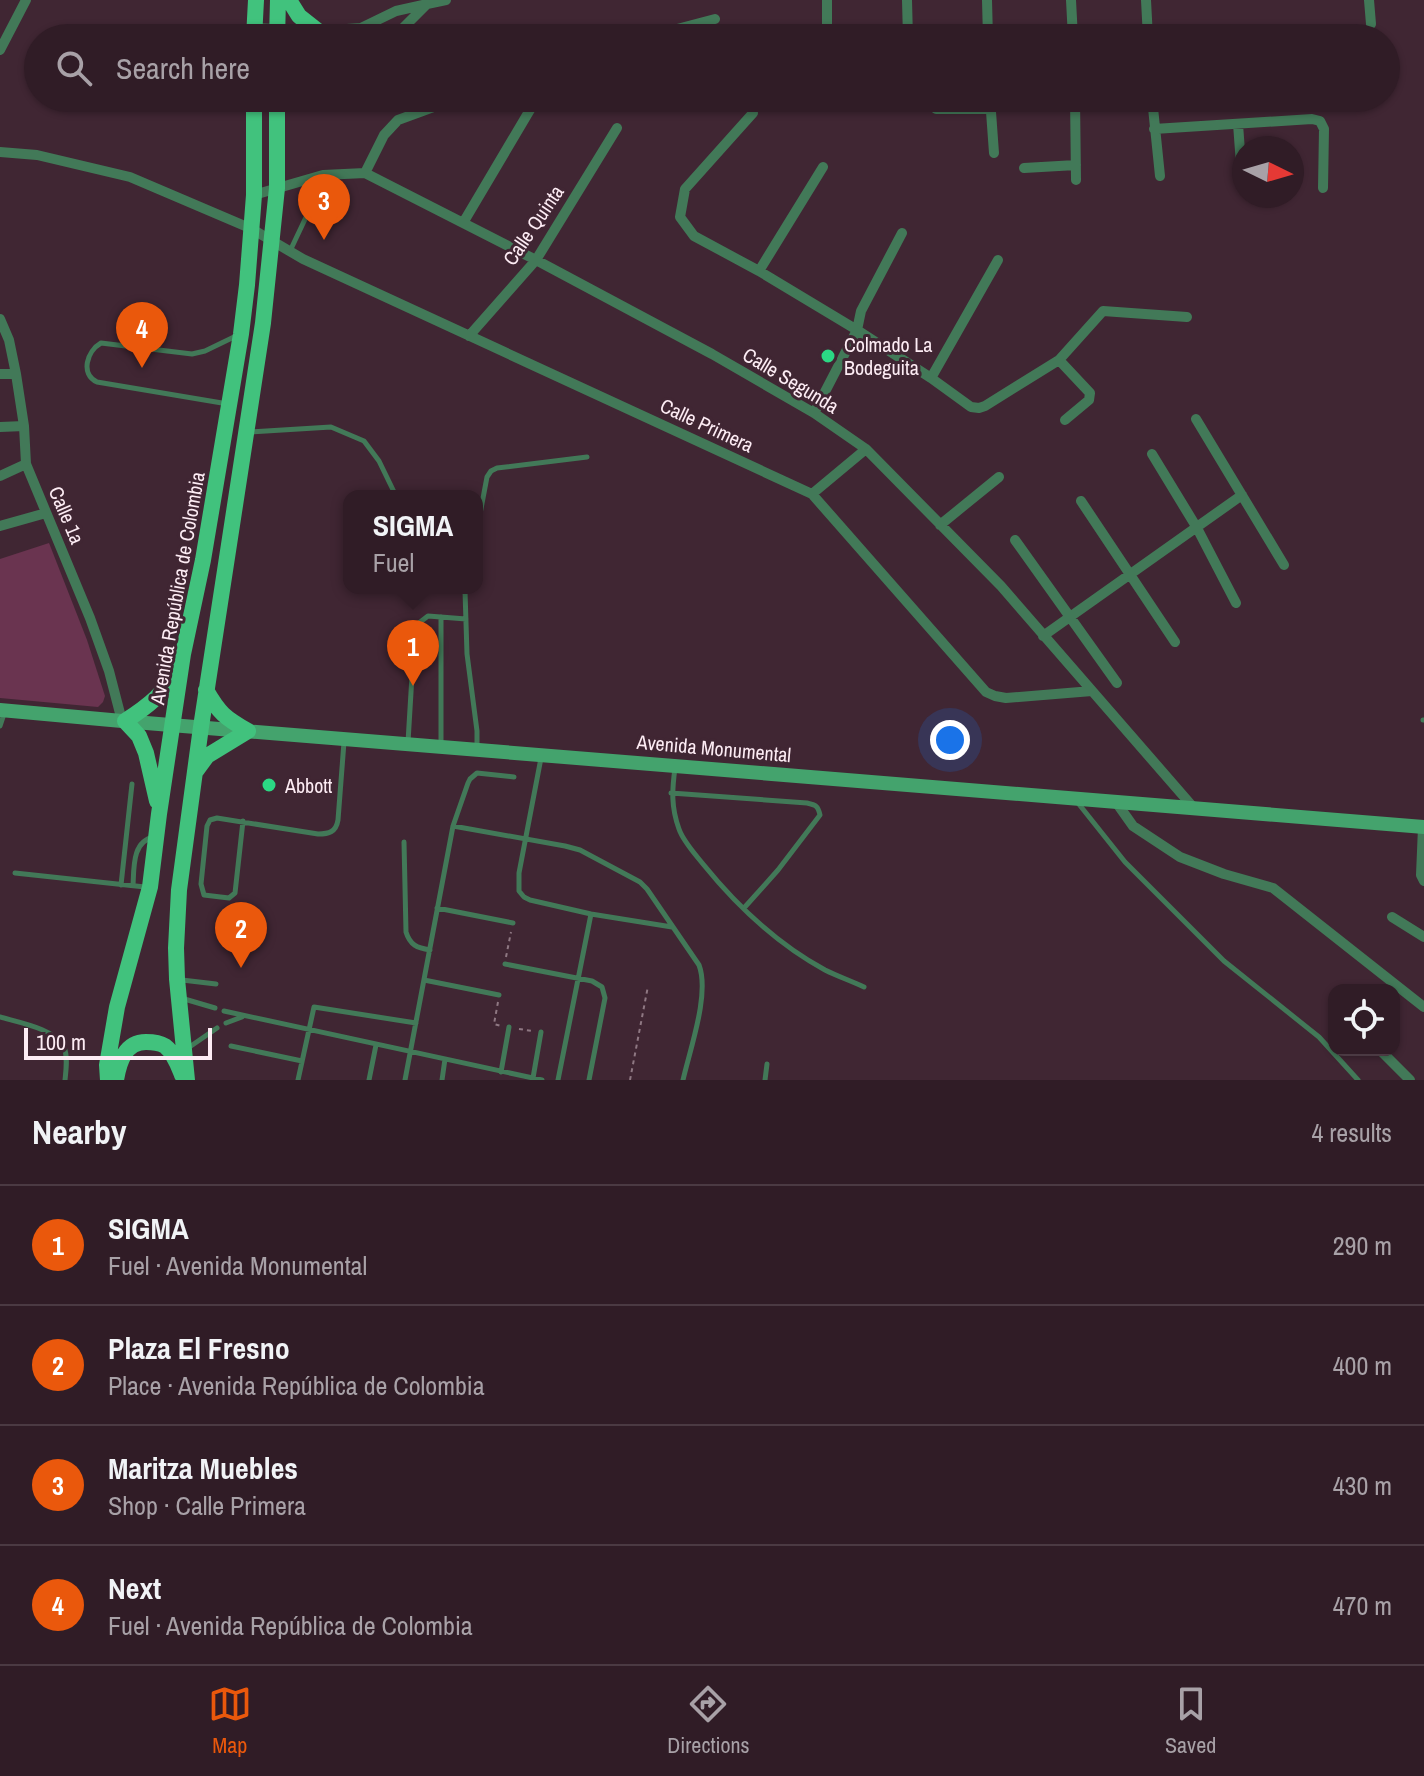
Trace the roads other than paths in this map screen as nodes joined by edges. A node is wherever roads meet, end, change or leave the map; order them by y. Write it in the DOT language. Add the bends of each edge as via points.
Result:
graph roads {
  1 [pos="26,0"];
  2 [pos="256,0"];
  3 [pos="278,0"];
  4 [pos="289,0"];
  5 [pos="446,0"];
  6 [pos="827,0"];
  7 [pos="907,0"];
  8 [pos="987,0"];
  9 [pos="1071,0"];
  10 [pos="1146,0"];
  11 [pos="1369,0"];
  12 [pos="427,4"];
  13 [pos="715,19"];
  14 [pos="255,24"];
  15 [pos="277,24"];
  16 [pos="309,24"];
  17 [pos="376,24"];
  18 [pos="407,24"];
  19 [pos="696,24"];
  20 [pos="827,24"];
  21 [pos="908,24"];
  22 [pos="988,24"];
  23 [pos="1072,24"];
  24 [pos="1147,24"];
  25 [pos="1371,24"];
  26 [pos="0,50"];
  27 [pos="254,112"];
  28 [pos="277,112"];
  29 [pos="420,112"];
  30 [pos="529,112"];
  31 [pos="991,112"];
  32 [pos="1075,112"];
  33 [pos="1153,112"];
  34 [pos="753,113"];
  35 [pos="1238,124"];
  36 [pos="617,128"];
  37 [pos="1154,129"];
  38 [pos="1239,136"];
  39 [pos="0,152"];
  40 [pos="994,153"];
  41 [pos="1076,165"];
  42 [pos="823,167"];
  43 [pos="1024,168"];
  44 [pos="365,173"];
  45 [pos="326,175"];
  46 [pos="1160,176"];
  47 [pos="1076,180"];
  48 [pos="277,188"];
  49 [pos="1323,188"];
  50 [pos="254,195"];
  51 [pos="463,223"];
  52 [pos="252,229"];
  53 [pos="902,233"];
  54 [pos="272,242"];
  55 [pos="290,252"];
  56 [pos="536,260"];
  57 [pos="998,260"];
  58 [pos="759,271"];
  59 [pos="1187,317"];
  60 [pos="0,319"];
  61 [pos="857,330"];
  62 [pos="241,334"];
  63 [pos="469,336"];
  64 [pos="237,355"];
  65 [pos="258,358"];
  66 [pos="1059,360"];
  67 [pos="0,374"];
  68 [pos="16,374"];
  69 [pos="931,378"];
  70 [pos="229,404"];
  71 [pos="814,413"];
  72 [pos="1196,419"];
  73 [pos="1065,420"];
  74 [pos="24,426"];
  75 [pos="0,427"];
  76 [pos="245,433"];
  77 [pos="866,449"];
  78 [pos="1152,454"];
  79 [pos="587,457"];
  80 [pos="26,464"];
  81 [pos="0,476"];
  82 [pos="999,477"];
  83 [pos="393,490"];
  84 [pos="812,494"];
  85 [pos="1242,495"];
  86 [pos="483,498"];
  87 [pos="1081,501"];
  88 [pos="46,513"];
  89 [pos="940,525"];
  90 [pos="0,526"];
  91 [pos="1197,528"];
  92 [pos="1015,540"];
  93 [pos="1284,565"];
  94 [pos="1129,575"];
  95 [pos="464,594"];
  96 [pos="1236,603"];
  97 [pos="1071,616"];
  98 [pos="441,617"];
  99 [pos="466,619"];
  100 [pos="1043,636"];
  101 [pos="1175,642"];
  102 [pos="183,654"];
  103 [pos="1117,683"];
  104 [pos="206,690"];
  105 [pos="1092,691"];
  106 [pos="3,710"];
  107 [pos="124,721"];
  108 [pos="174,724"];
  109 [pos="0,726"];
  110 [pos="201,727"];
  111 [pos="248,731"];
  112 [pos="344,738"];
  113 [pos="407,743"];
  114 [pos="441,746"];
  115 [pos="477,749"];
  116 [pos="542,754"];
  117 [pos="675,765"];
  118 [pos="194,774"];
  119 [pos="514,777"];
  120 [pos="132,784"];
  121 [pos="671,793"];
  122 [pos="1074,797"];
  123 [pos="1116,802"];
  124 [pos="1193,807"];
  125 [pos="159,814"];
  126 [pos="243,821"];
  127 [pos="453,826"];
  128 [pos="1424,827"];
  129 [pos="157,837"];
  130 [pos="525,839"];
  131 [pos="404,842"];
  132 [pos="15,873"];
  133 [pos="1424,881"];
  134 [pos="121,885"];
  135 [pos="133,886"];
  136 [pos="150,887"];
  137 [pos="437,908"];
  138 [pos="744,908"];
  139 [pos="591,914"];
  140 [pos="1392,917"];
  141 [pos="513,923"];
  142 [pos="673,927"];
  143 [pos="1424,937"];
  144 [pos="430,950"];
  145 [pos="505,964"];
  146 [pos="578,978"];
  147 [pos="177,979"];
  148 [pos="424,980"];
  149 [pos="216,984"];
  150 [pos="864,987"];
  151 [pos="499,995"];
  152 [pos="179,997"];
  153 [pos="1424,1007"];
  154 [pos="215,1008"];
  155 [pos="224,1011"];
  156 [pos="243,1016"];
  157 [pos="0,1017"];
  158 [pos="226,1023"];
  159 [pos="416,1023"];
  160 [pos="509,1027"];
  161 [pos="217,1028"];
  162 [pos="309,1030"];
  163 [pos="541,1032"];
  164 [pos="376,1045"];
  165 [pos="231,1046"];
  166 [pos="184,1051"];
  167 [pos="410,1052"];
  168 [pos="1386,1056"];
  169 [pos="445,1059"];
  170 [pos="302,1061"];
  171 [pos="767,1064"];
  172 [pos="501,1072"];
  173 [pos="518,1078"];
  174 [pos="533,1078"];
  175 [pos="65,1080"];
  176 [pos="108,1080"];
  177 [pos="116,1080"];
  178 [pos="186,1080"];
  179 [pos="298,1080"];
  180 [pos="369,1080"];
  181 [pos="405,1080"];
  182 [pos="442,1080"];
  183 [pos="542,1080"];
  184 [pos="558,1080"];
  185 [pos="589,1080"];
  186 [pos="683,1080"];
  187 [pos="765,1080"];
  188 [pos="1358,1080"];
  189 [pos="1410,1080"];
  1 -- 26 [label="street"];
  2 -- 14 [label="main road"];
  3 -- 15 [label="main road"];
  4 -- 16 [label="main road"];
  5 -- 12 [label="street"];
  6 -- 20 [label="street"];
  7 -- 21 [label="street"];
  8 -- 22 [label="street"];
  9 -- 23 [label="street"];
  10 -- 24 [label="street"];
  11 -- 25 [label="street"];
  12 -- 17 [label="street" via="396,11"];
  12 -- 18 [label="street"];
  13 -- 19 [label="street"];
  27 -- 50 [label="main road, Avenida República de Colombia"];
  28 -- 48 [label="main road, Avenida República de Colombia"];
  29 -- 44 [label="street" via="398,120 384,135"];
  30 -- 51 [label="street"];
  31 -- 40 [label="street"];
  32 -- 41 [label="street"];
  33 -- 37 [label="street"];
  34 -- 58 [label="street" via="685,189 680,217 694,236"];
  35 -- 37 [label="street"];
  35 -- 38 [label="street"];
  35 -- 49 [label="street" via="1320,121"];
  36 -- 56 [label="street, Calle Quinta"];
  37 -- 46 [label="street"];
  39 -- 52 [label="street, Calle Primera" via="37,155 130,177"];
  41 -- 43 [label="street"];
  41 -- 47 [label="street"];
  42 -- 58 [label="street"];
  44 -- 45 [label="street, Calle Segunda"];
  44 -- 51 [label="street, Calle Segunda"];
  45 -- 48 [label="street, Calle Segunda"];
  45 -- 55 [label="lane"];
  48 -- 50 [label="street, Calle Segunda"];
  48 -- 54 [label="main road, Avenida República de Colombia"];
  50 -- 52 [label="main road, Avenida República de Colombia"];
  51 -- 56 [label="street, Calle Segunda"];
  52 -- 54 [label="street, Calle Primera"];
  52 -- 62 [label="main road, Avenida República de Colombia"];
  53 -- 61 [label="street" via="861,311"];
  54 -- 55 [label="street, Calle Primera"];
  54 -- 65 [label="main road, Avenida República de Colombia"];
  55 -- 63 [label="street, Calle Primera"];
  56 -- 63 [label="street, Calle Quinta"];
  56 -- 71 [label="street, Calle Segunda"];
  57 -- 69 [label="street"];
  58 -- 61 [label="street"];
  59 -- 66 [label="street" via="1103,311"];
  60 -- 68 [label="street, Calle 1a"];
  61 -- 69 [label="street"];
  61 -- 71 [label="street"];
  62 -- 64 [label="main road, Avenida República de Colombia"];
  62 -- 70 [label="lane" via="192,354 101,343 89,354 87,372 97,382"];
  63 -- 84 [label="street, Calle Primera"];
  64 -- 65 [label="main road"];
  64 -- 70 [label="main road, Avenida República de Colombia"];
  65 -- 76 [label="main road, Avenida República de Colombia"];
  66 -- 69 [label="street" via="979,408"];
  66 -- 73 [label="street" via="1090,393 1089,400"];
  67 -- 68 [label="street"];
  68 -- 74 [label="street, Calle 1a"];
  70 -- 102 [label="main road, Avenida República de Colombia"];
  71 -- 77 [label="street, Calle Segunda"];
  72 -- 85 [label="street"];
  74 -- 75 [label="street"];
  74 -- 80 [label="street, Calle 1a"];
  76 -- 83 [label="lane" via="331,427 364,441"];
  76 -- 104 [label="main road, Avenida República de Colombia"];
  77 -- 84 [label="street"];
  77 -- 89 [label="street, Calle Segunda"];
  78 -- 91 [label="street"];
  79 -- 86 [label="lane" via="497,468 487,477"];
  80 -- 81 [label="street"];
  80 -- 88 [label="street, Calle 1a"];
  82 -- 89 [label="street"];
  84 -- 105 [label="street, Calle Primera" via="986,692 1006,698"];
  85 -- 91 [label="street"];
  85 -- 93 [label="street"];
  87 -- 94 [label="street"];
  88 -- 90 [label="street"];
  88 -- 107 [label="street, Calle 1a" via="90,618"];
  89 -- 100 [label="street, Calle Segunda"];
  91 -- 94 [label="street"];
  91 -- 96 [label="street"];
  92 -- 97 [label="street"];
  94 -- 97 [label="street"];
  94 -- 101 [label="street"];
  95 -- 99 [label="lane"];
  97 -- 100 [label="street"];
  97 -- 103 [label="street"];
  98 -- 99 [label="lane"];
  98 -- 113 [label="lane" via="428,616 415,626"];
  98 -- 114 [label="lane"];
  99 -- 115 [label="lane"];
  100 -- 105 [label="street, Calle Segunda"];
  102 -- 107 [label="main road" via="161,694"];
  102 -- 108 [label="main road, Avenida República de Colombia"];
  104 -- 110 [label="main road, Avenida República de Colombia"];
  104 -- 111 [label="main road" via="229,721"];
  105 -- 124 [label="street, Calle Segunda"];
  106 -- 107 [label="main road, Avenida Monumental"];
  106 -- 109 [label="lane"];
  107 -- 108 [label="main road, Avenida Monumental"];
  107 -- 125 [label="main road" via="146,753"];
  108 -- 110 [label="main road, Avenida Monumental"];
  108 -- 125 [label="main road, Avenida República de Colombia"];
  110 -- 111 [label="main road, Avenida Monumental"];
  110 -- 118 [label="main road, Avenida República de Colombia"];
  111 -- 112 [label="main road, Avenida Monumental"];
  111 -- 118 [label="main road" via="207,756"];
  112 -- 113 [label="main road, Avenida Monumental"];
  112 -- 126 [label="lane" via="333,831 318,834"];
  113 -- 114 [label="main road, Avenida Monumental"];
  114 -- 115 [label="main road, Avenida Monumental"];
  115 -- 116 [label="main road, Avenida Monumental"];
  116 -- 117 [label="main road, Avenida Monumental"];
  116 -- 130 [label="lane"];
  117 -- 121 [label="lane"];
  117 -- 122 [label="main road, Avenida Monumental"];
  118 -- 147 [label="main road, Avenida República de Colombia" via="179,890"];
  119 -- 127 [label="lane" via="474,775"];
  120 -- 134 [label="lane"];
  121 -- 138 [label="lane" via="680,832 719,885"];
  121 -- 138 [label="lane" via="819,808 820,815"];
  122 -- 123 [label="main road, Avenida Monumental"];
  122 -- 188 [label="lane" via="1125,862 1224,961 1319,1037"];
  123 -- 124 [label="main road, Avenida Monumental"];
  123 -- 153 [label="street" via="1133,826 1180,857 1273,888"];
  124 -- 128 [label="main road, Avenida Monumental"];
  125 -- 129 [label="main road, Avenida República de Colombia"];
  126 -- 126 [label="lane" via="235,893 229,898 204,895 208,822"];
  127 -- 130 [label="lane"];
  127 -- 137 [label="lane"];
  128 -- 133 [label="street"];
  129 -- 135 [label="lane" via="141,843 136,853"];
  129 -- 136 [label="main road, Avenida República de Colombia"];
  130 -- 139 [label="lane" via="518,883 524,897"];
  130 -- 142 [label="lane" via="580,850 640,882"];
  131 -- 144 [label="lane" via="406,932 412,944"];
  132 -- 134 [label="lane"];
  134 -- 135 [label="lane"];
  135 -- 136 [label="lane"];
  136 -- 176 [label="main road, Avenida República de Colombia" via="117,1007"];
  137 -- 141 [label="lane"];
  137 -- 144 [label="lane"];
  138 -- 150 [label="lane" via="800,955"];
  139 -- 142 [label="lane"];
  139 -- 146 [label="lane"];
  140 -- 143 [label="street"];
  142 -- 186 [label="lane" via="699,965 703,983"];
  144 -- 148 [label="lane"];
  145 -- 146 [label="lane"];
  146 -- 184 [label="lane"];
  146 -- 185 [label="lane" via="598,983 605,998"];
  147 -- 149 [label="lane"];
  147 -- 152 [label="main road, Avenida República de Colombia"];
  148 -- 151 [label="lane"];
  148 -- 159 [label="lane"];
  152 -- 154 [label="lane"];
  152 -- 166 [label="main road, Avenida República de Colombia"];
  155 -- 156 [label="lane"];
  156 -- 158 [label="lane"];
  156 -- 162 [label="lane"];
  157 -- 175 [label="lane" via="34,1027 64,1046"];
  159 -- 162 [label="lane" via="314,1007"];
  159 -- 167 [label="lane"];
  160 -- 172 [label="lane"];
  161 -- 166 [label="lane"];
  162 -- 164 [label="lane"];
  162 -- 170 [label="lane"];
  163 -- 174 [label="lane"];
  164 -- 167 [label="lane"];
  164 -- 180 [label="lane"];
  165 -- 170 [label="lane"];
  166 -- 178 [label="main road, Avenida República de Colombia"];
  167 -- 169 [label="lane"];
  167 -- 181 [label="lane"];
  168 -- 189 [label="street"];
  169 -- 172 [label="lane"];
  169 -- 182 [label="lane"];
  170 -- 179 [label="lane"];
  171 -- 187 [label="lane"];
  172 -- 173 [label="lane"];
  173 -- 174 [label="lane"];
  174 -- 183 [label="lane"];
  177 -- 178 [label="main road" via="129,1048 153,1042 174,1056"];
}
